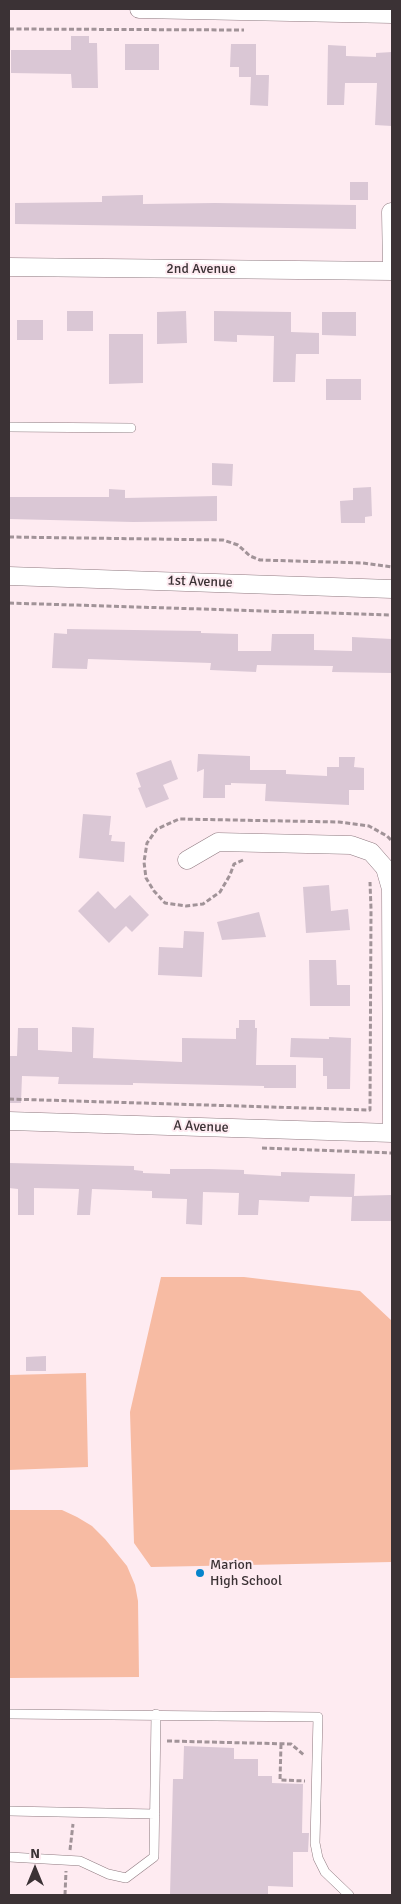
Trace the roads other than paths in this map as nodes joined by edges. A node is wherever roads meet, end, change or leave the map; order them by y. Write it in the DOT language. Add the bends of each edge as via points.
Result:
graph roads {
  1 [pos="139,9"];
  2 [pos="171,9"];
  3 [pos="293,10"];
  4 [pos="392,14"];
  5 [pos="391,212"];
  6 [pos="9,268"];
  7 [pos="392,270"];
  8 [pos="9,427"];
  9 [pos="131,428"];
  10 [pos="9,576"];
  11 [pos="392,588"];
  12 [pos="187,860"];
  13 [pos="9,1121"];
  14 [pos="392,1133"];
  15 [pos="9,1714"];
  16 [pos="156,1714"];
  17 [pos="9,1811"];
  18 [pos="156,1814"];
  19 [pos="9,1857"];
  20 [pos="349,1895"];
  1 -- 2 [label="street"];
  2 -- 3 [label="street"];
  3 -- 4 [label="street"];
  5 -- 7 [label="street"];
  6 -- 7 [label="street, 2nd Avenue"];
  8 -- 9 [label="lane"];
  10 -- 11 [label="street, 1st Avenue"];
  12 -- 14 [label="street" via="218,842 351,845 371,852 385,868 390,889"];
  13 -- 14 [label="street, A Avenue"];
  15 -- 16 [label="lane"];
  16 -- 18 [label="lane"];
  16 -- 20 [label="lane" via="318,1717 315,1842 325,1872"];
  17 -- 18 [label="lane"];
  18 -- 19 [label="lane" via="154,1857 126,1878 80,1861"];
}
